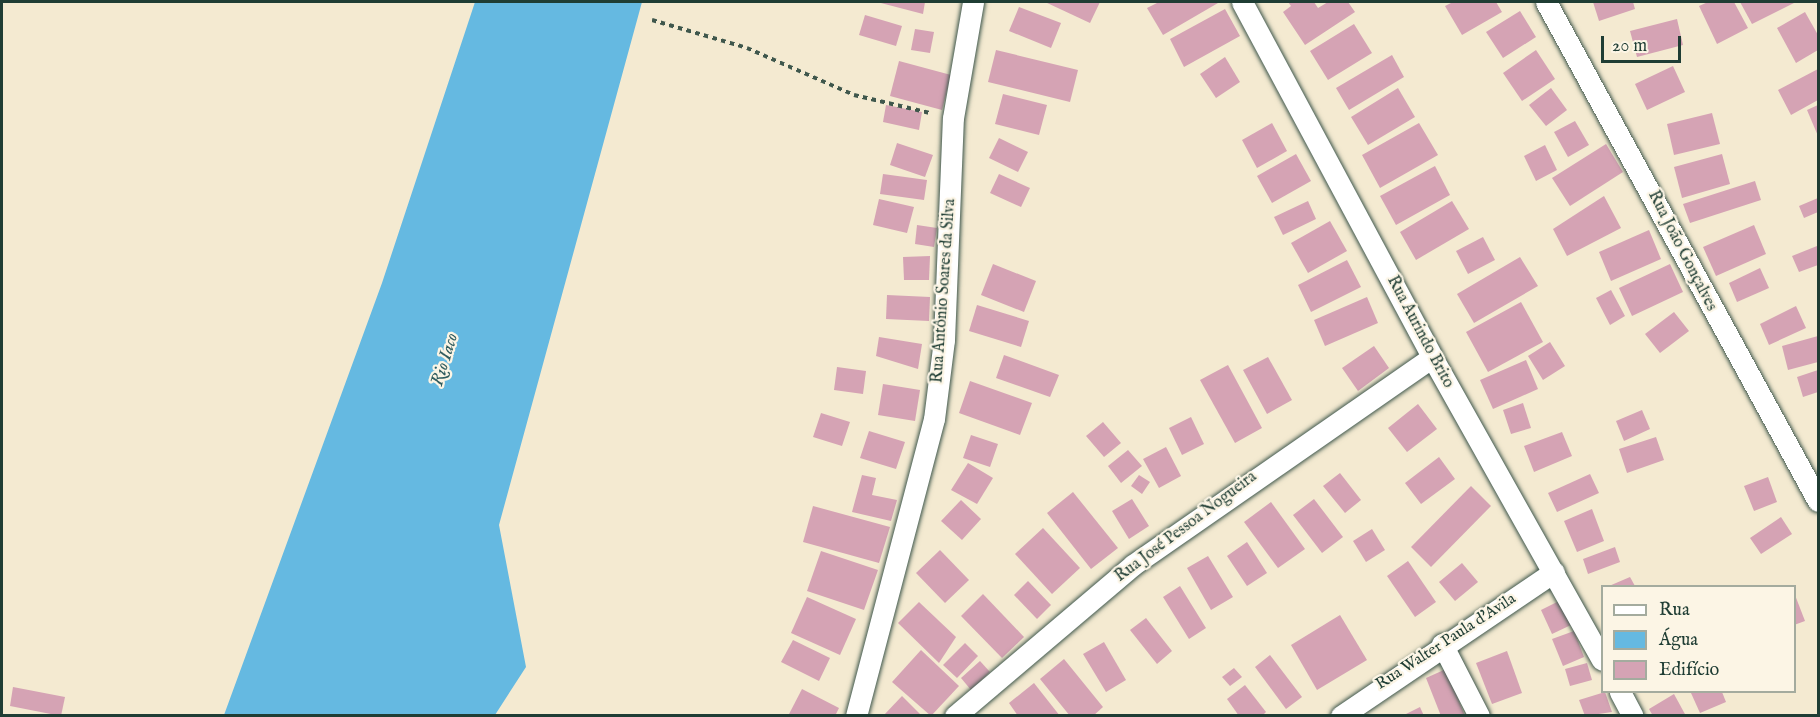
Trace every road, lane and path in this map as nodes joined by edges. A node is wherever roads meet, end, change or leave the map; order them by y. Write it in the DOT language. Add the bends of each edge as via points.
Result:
graph roads {
  1 [pos="973,2"];
  2 [pos="1242,2"];
  3 [pos="1546,2"];
  4 [pos="652,20"];
  5 [pos="952,118"];
  6 [pos="1432,357"];
  7 [pos="1818,501"];
  8 [pos="1554,572"];
  9 [pos="1442,644"];
  10 [pos="1601,658"];
  11 [pos="1621,693"];
  12 [pos="856,716"];
  13 [pos="955,716"];
  14 [pos="1341,716"];
  15 [pos="1479,716"];
  16 [pos="1633,716"];
  1 -- 5 [label="street, Rua Antônio Soares da Silva"];
  2 -- 6 [label="street, Rua Aurindo Brito"];
  3 -- 7 [label="street, Rua João Gonçalves"];
  4 -- 5 [label="path" via="747,48 854,95"];
  5 -- 12 [label="street, Rua Antônio Soares da Silva" via="945,328 933,419"];
  6 -- 8 [label="street, Rua Aurindo Brito"];
  6 -- 13 [label="street, Rua José Pessoa Nogueira" via="1132,565"];
  8 -- 9 [label="street, Rua Walter Paula d'Avila"];
  8 -- 10 [label="street, Rua Aurindo Brito"];
  9 -- 14 [label="street, Rua Walter Paula d'Avila"];
  9 -- 15 [label="street"];
  11 -- 16 [label="street"];
}
